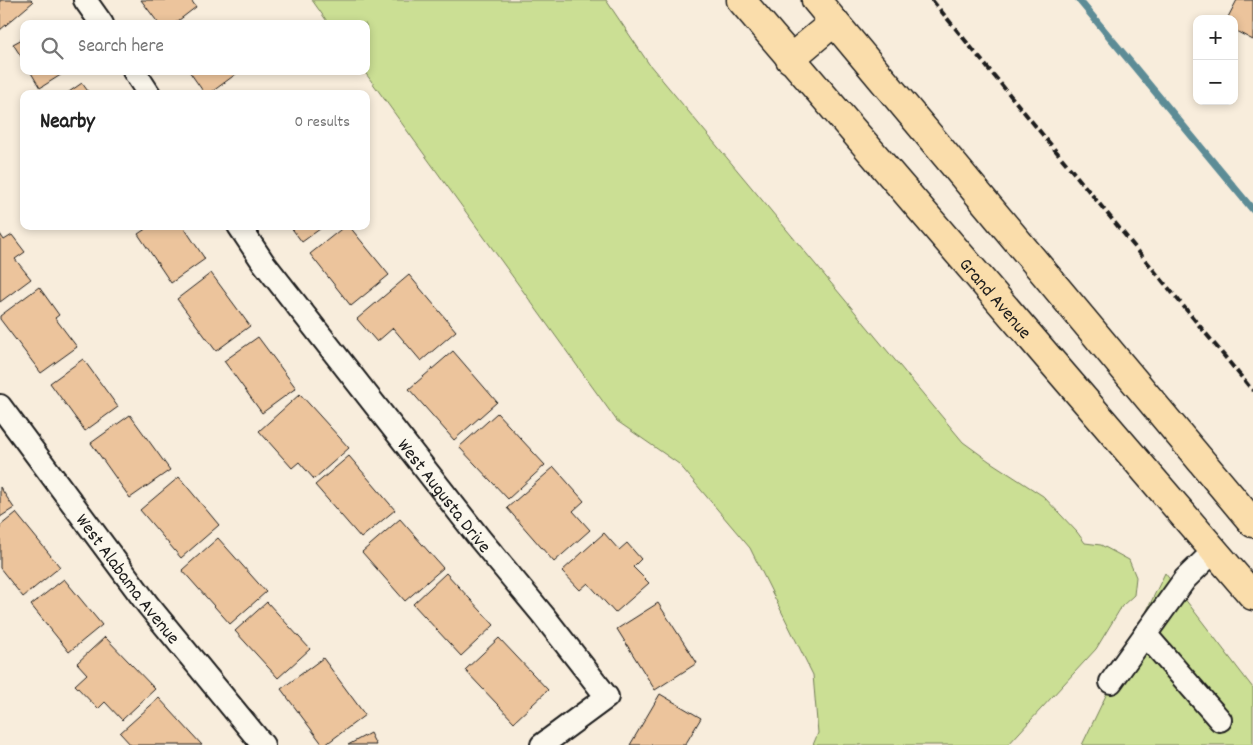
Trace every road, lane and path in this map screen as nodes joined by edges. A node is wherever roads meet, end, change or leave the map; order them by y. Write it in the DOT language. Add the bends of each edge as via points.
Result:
graph roads {
  1 [pos="86,0"];
  2 [pos="741,0"];
  3 [pos="816,0"];
  4 [pos="99,20"];
  5 [pos="834,22"];
  6 [pos="790,59"];
  7 [pos="137,75"];
  8 [pos="146,90"];
  9 [pos="242,230"];
  10 [pos="0,406"];
  11 [pos="1253,523"];
  12 [pos="1215,550"];
  13 [pos="1253,596"];
  14 [pos="1146,634"];
  15 [pos="1111,682"];
  16 [pos="1220,720"];
  17 [pos="263,745"];
  18 [pos="542,745"];
  1 -- 4 [label="street"];
  2 -- 6 [label="highway, Grand Avenue"];
  3 -- 5 [label="highway"];
  5 -- 6 [label="highway"];
  5 -- 11 [label="highway"];
  6 -- 12 [label="highway, Grand Avenue"];
  7 -- 8 [label="street"];
  9 -- 18 [label="street, West Augusta Drive" via="276,278 607,697"];
  10 -- 17 [label="street, West Alabama Avenue" via="148,605"];
  12 -- 13 [label="highway, Grand Avenue"];
  12 -- 14 [label="street" via="1185,579"];
  14 -- 15 [label="street"];
  14 -- 16 [label="street"];
}
